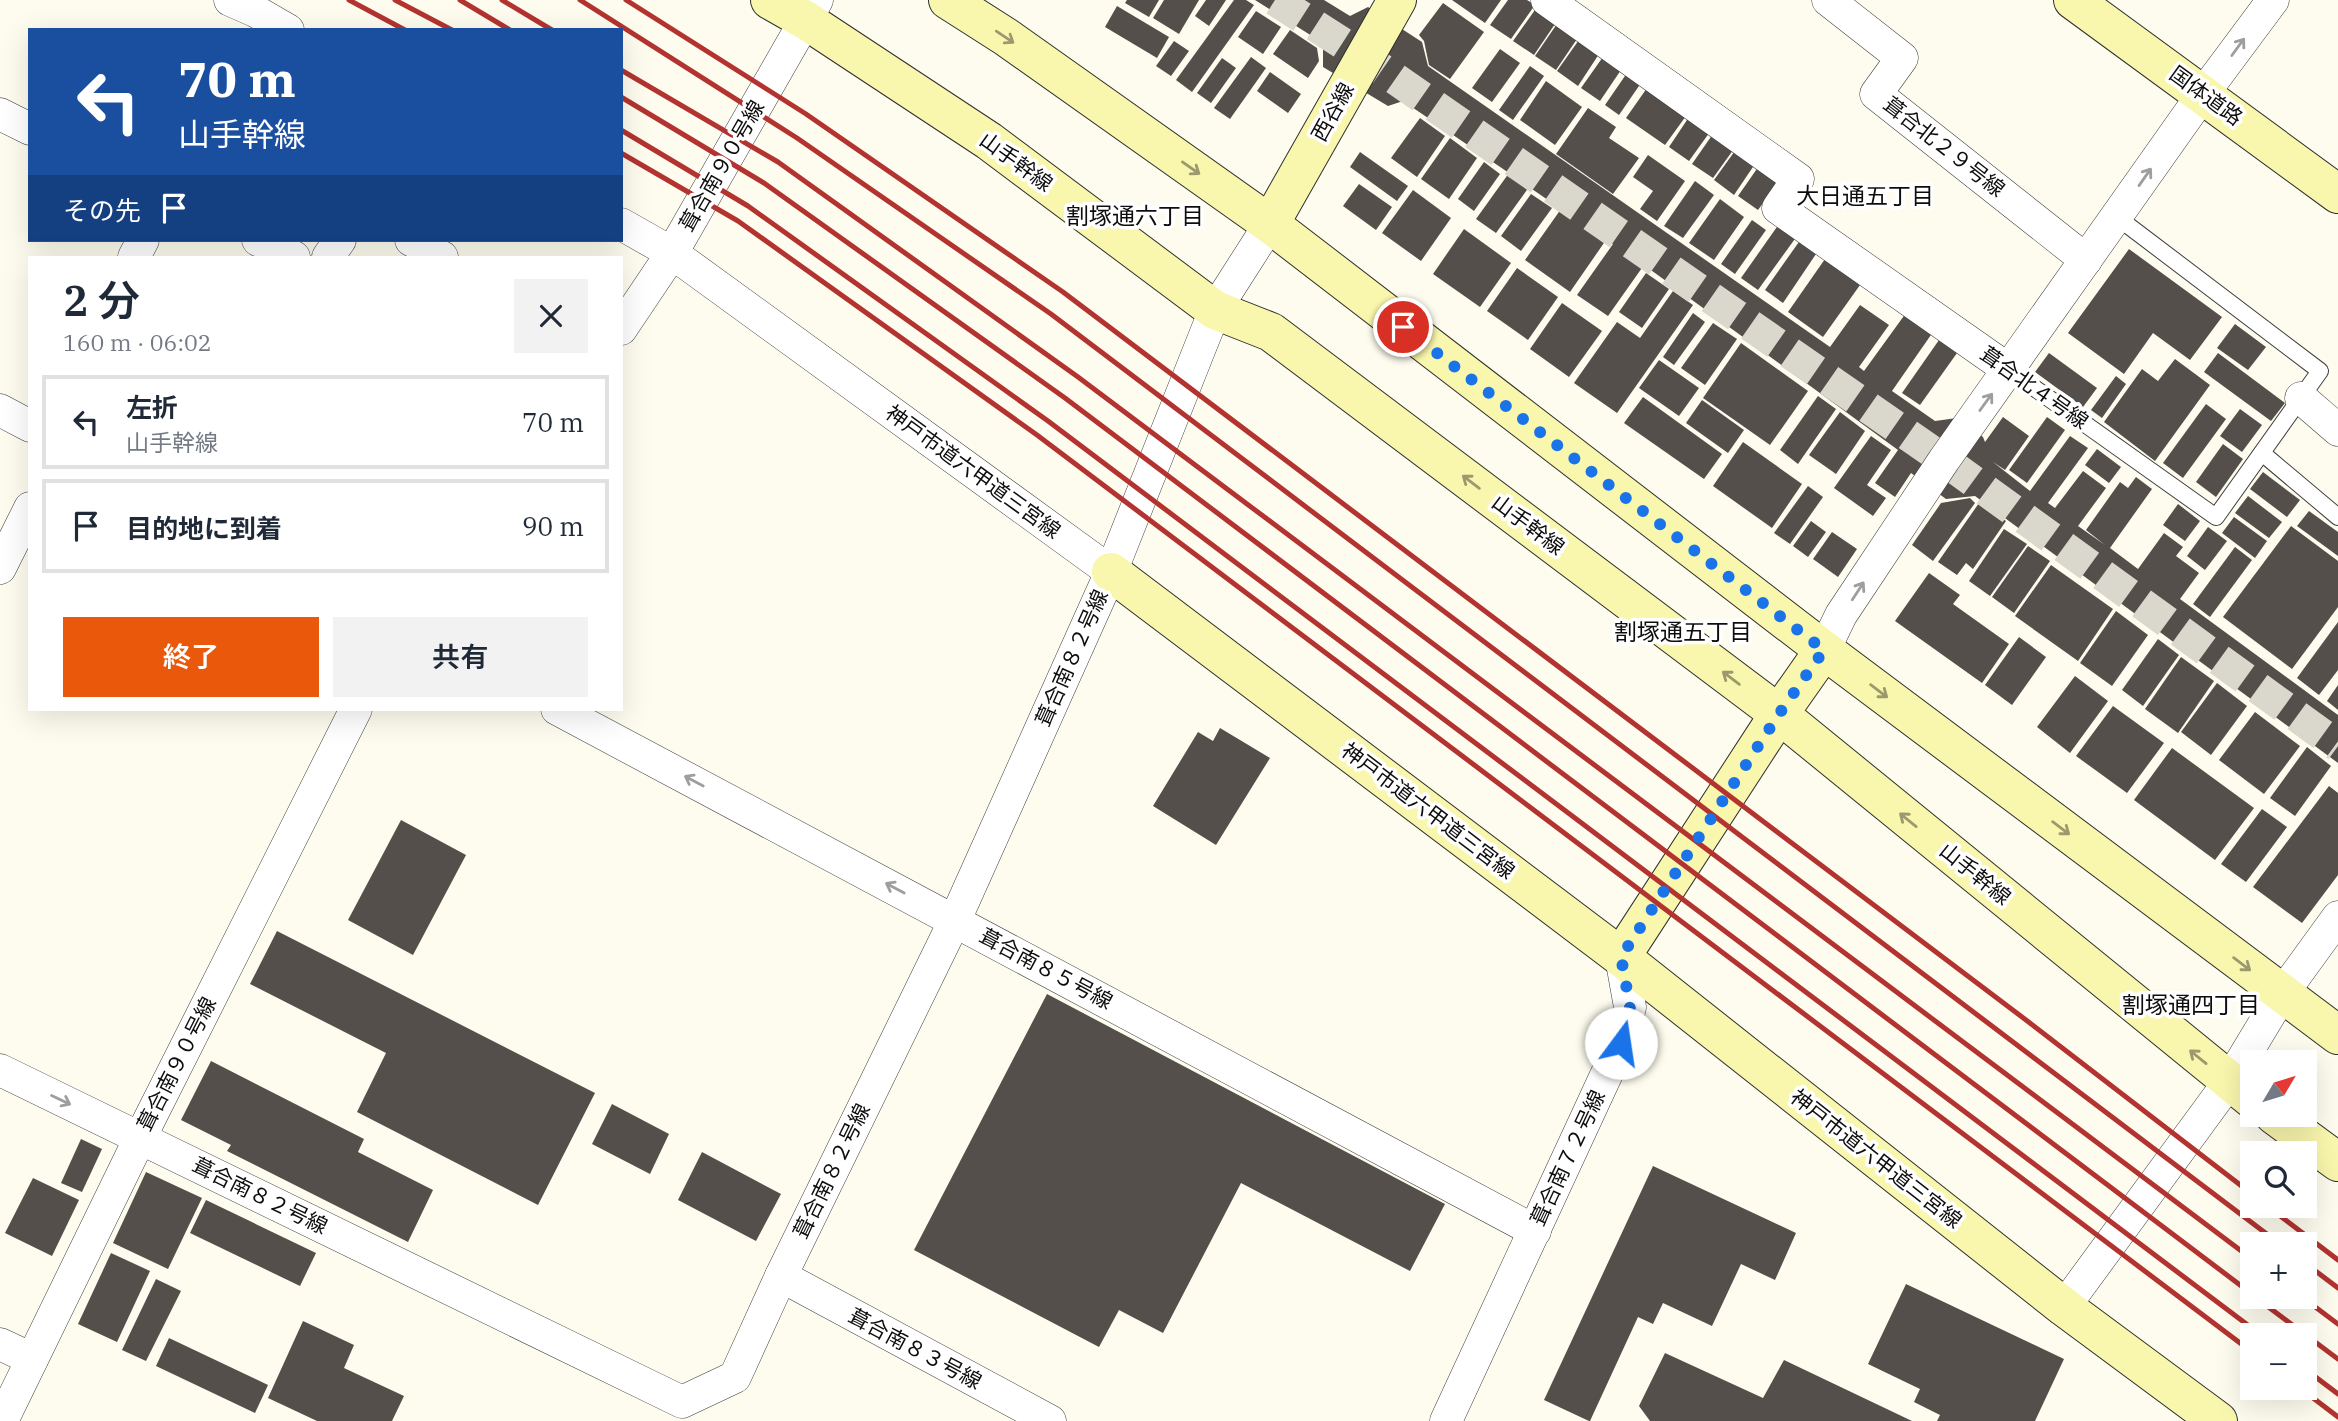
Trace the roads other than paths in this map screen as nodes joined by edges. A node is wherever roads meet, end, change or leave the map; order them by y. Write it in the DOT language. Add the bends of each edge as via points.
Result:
graph roads {
  1 [pos="770,0"];
  2 [pos="947,0"];
  3 [pos="1396,0"];
  4 [pos="1547,0"];
  5 [pos="1828,0"];
  6 [pos="2073,0"];
  7 [pos="2273,0"];
  8 [pos="812,10"];
  9 [pos="244,14"];
  10 [pos="282,28"];
  11 [pos="2203,94"];
  12 [pos="0,114"];
  13 [pos="28,128"];
  14 [pos="2338,194"];
  15 [pos="2117,217"];
  16 [pos="623,224"];
  17 [pos="1270,225"];
  18 [pos="262,242"];
  19 [pos="415,242"];
  20 [pos="672,253"];
  21 [pos="292,256"];
  22 [pos="440,256"];
  23 [pos="2086,260"];
  24 [pos="1215,310"];
  25 [pos="623,326"];
  26 [pos="2009,370"];
  27 [pos="2301,398"];
  28 [pos="0,410"];
  29 [pos="28,425"];
  30 [pos="2338,430"];
  31 [pos="2262,453"];
  32 [pos="28,512"];
  33 [pos="2338,517"];
  34 [pos="0,568"];
  35 [pos="1111,572"];
  36 [pos="1824,650"];
  37 [pos="355,711"];
  38 [pos="561,711"];
  39 [pos="1779,714"];
  40 [pos="2338,917"];
  41 [pos="955,920"];
  42 [pos="1621,957"];
  43 [pos="2282,994"];
  44 [pos="2338,1035"];
  45 [pos="2258,1050"];
  46 [pos="0,1070"];
  47 [pos="2240,1090"];
  48 [pos="2240,1092"];
  49 [pos="2290,1127"];
  50 [pos="139,1138"];
  51 [pos="2338,1162"];
  52 [pos="1535,1231"];
  53 [pos="781,1276"];
  54 [pos="2064,1307"];
  55 [pos="0,1344"];
  56 [pos="32,1359"];
  57 [pos="2,1421"];
  58 [pos="1050,1421"];
  59 [pos="1446,1421"];
  60 [pos="2218,1421"];
  1 -- 8 [label="street, 山手幹線"];
  2 -- 17 [label="street, one-way"];
  3 -- 17 [label="street, 西谷線"];
  4 -- 26 [label="street, 葺合北４号線" via="1798,178 1778,208"];
  5 -- 23 [label="street, 葺合北２９号線" via="1902,58 1877,94"];
  6 -- 11 [label="street, 国体道路"];
  11 -- 7 [label="street, one-way"];
  8 -- 20 [label="street, 葺合南９０号線"];
  8 -- 24 [label="street, 山手幹線"];
  9 -- 10 [label="street"];
  11 -- 14 [label="street, 国体道路"];
  15 -- 11 [label="street, one-way"];
  12 -- 13 [label="street"];
  15 -- 23 [label="street"];
  15 -- 27 [label="lane, 葺合北４号線" via="2320,371"];
  16 -- 20 [label="street, 神戸市道六甲道三宮線"];
  17 -- 24 [label="street, 葺合南８２号線"];
  17 -- 36 [label="street"];
  18 -- 21 [label="street"];
  19 -- 22 [label="street"];
  20 -- 25 [label="street, 葺合南９０号線"];
  20 -- 35 [label="street, 神戸市道六甲道三宮線"];
  23 -- 26 [label="street"];
  24 -- 35 [label="street, 葺合南８２号線"];
  39 -- 24 [label="street, 山手幹線, one-way" via="1272,332"];
  26 -- 31 [label="lane, 葺合北４号線" via="2216,517"];
  36 -- 26 [label="street, one-way" via="1841,615"];
  27 -- 30 [label="street"];
  27 -- 31 [label="lane, 葺合北４号線"];
  28 -- 29 [label="street"];
  31 -- 33 [label="lane"];
  32 -- 34 [label="street"];
  35 -- 41 [label="street, 葺合南８２号線"];
  35 -- 42 [label="street, 神戸市道六甲道三宮線"];
  36 -- 39 [label="street"];
  36 -- 43 [label="street, one-way"];
  37 -- 50 [label="street, 葺合南９０号線"];
  41 -- 38 [label="street, 葺合南８５号線, one-way"];
  39 -- 42 [label="street"];
  47 -- 39 [label="street, 山手幹線, one-way"];
  40 -- 43 [label="street"];
  41 -- 52 [label="street, 葺合南８５号線"];
  41 -- 53 [label="street, 葺合南８２号線"];
  42 -- 52 [label="street, 葺合南７２号線" via="1630,1007 1621,1043"];
  42 -- 54 [label="street, 神戸市道六甲道三宮線"];
  43 -- 44 [label="street"];
  43 -- 45 [label="street"];
  46 -- 50 [label="street, 葺合南８２号線, one-way"];
  48 -- 54 [label="street"];
  49 -- 51 [label="street"];
  50 -- 53 [label="street, 葺合南８２号線" via="682,1402 735,1377"];
  50 -- 56 [label="street, 葺合南９０号線"];
  52 -- 59 [label="street, 葺合南７２号線"];
  53 -- 58 [label="street, 葺合南８３号線"];
  54 -- 60 [label="street, 神戸市道六甲道三宮線"];
  55 -- 56 [label="street"];
  56 -- 57 [label="street, 葺合南９０号線"];
}
